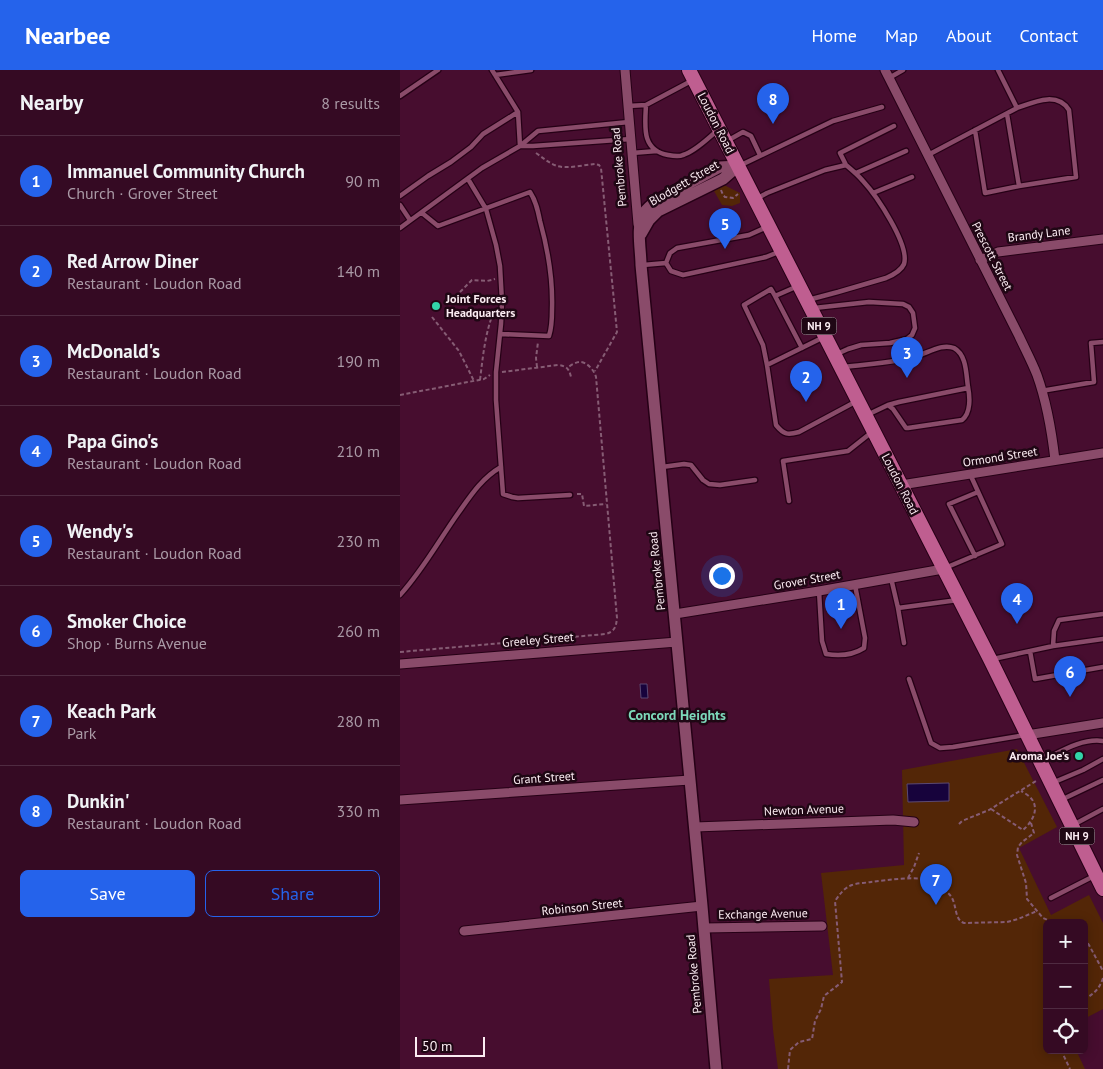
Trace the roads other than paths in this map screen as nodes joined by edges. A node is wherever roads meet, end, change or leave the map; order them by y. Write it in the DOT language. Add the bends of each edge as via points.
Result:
graph roads {
  1 [pos="438,70"];
  2 [pos="531,70"];
  3 [pos="625,70"];
  4 [pos="903,70"];
  5 [pos="998,70"];
  6 [pos="493,72"];
  7 [pos="691,73"];
  8 [pos="887,74"];
  9 [pos="400,96"];
  10 [pos="646,104"];
  11 [pos="628,106"];
  12 [pos="882,107"];
  13 [pos="1017,108"];
  14 [pos="518,112"];
  15 [pos="1007,114"];
  16 [pos="629,122"];
  17 [pos="894,126"];
  18 [pos="975,130"];
  19 [pos="722,135"];
  20 [pos="630,139"];
  21 [pos="520,146"];
  22 [pos="657,151"];
  23 [pos="906,151"];
  24 [pos="632,153"];
  25 [pos="760,155"];
  26 [pos="928,155"];
  27 [pos="846,165"];
  28 [pos="738,166"];
  29 [pos="856,173"];
  30 [pos="912,177"];
  31 [pos="468,179"];
  32 [pos="1019,186"];
  33 [pos="873,193"];
  34 [pos="400,196"];
  35 [pos="755,200"];
  36 [pos="400,205"];
  37 [pos="486,208"];
  38 [pos="422,213"];
  39 [pos="410,220"];
  40 [pos="768,226"];
  41 [pos="400,228"];
  42 [pos="640,238"];
  43 [pos="1103,239"];
  44 [pos="781,251"];
  45 [pos="980,260"];
  46 [pos="666,263"];
  47 [pos="642,265"];
  48 [pos="799,286"];
  49 [pos="775,296"];
  50 [pos="808,304"];
  51 [pos="500,334"];
  52 [pos="825,337"];
  53 [pos="1103,342"];
  54 [pos="802,348"];
  55 [pos="837,361"];
  56 [pos="767,365"];
  57 [pos="968,388"];
  58 [pos="1042,391"];
  59 [pos="857,400"];
  60 [pos="888,406"];
  61 [pos="866,415"];
  62 [pos="873,432"];
  63 [pos="1103,452"];
  64 [pos="1055,460"];
  65 [pos="501,467"];
  66 [pos="661,467"];
  67 [pos="970,474"];
  68 [pos="755,480"];
  69 [pos="901,486"];
  70 [pos="978,492"];
  71 [pos="570,495"];
  72 [pos="789,501"];
  73 [pos="975,556"];
  74 [pos="943,568"];
  75 [pos="892,578"];
  76 [pos="855,585"];
  77 [pos="819,591"];
  78 [pos="400,595"];
  79 [pos="959,600"];
  80 [pos="898,608"];
  81 [pos="675,614"];
  82 [pos="1103,614"];
  83 [pos="1103,639"];
  84 [pos="677,642"];
  85 [pos="904,643"];
  86 [pos="1053,646"];
  87 [pos="1030,651"];
  88 [pos="990,659"];
  89 [pos="400,664"];
  90 [pos="1103,667"];
  91 [pos="909,679"];
  92 [pos="1103,723"];
  93 [pos="1027,735"];
  94 [pos="1103,741"];
  95 [pos="1103,759"];
  96 [pos="1040,762"];
  97 [pos="690,780"];
  98 [pos="1103,780"];
  99 [pos="1051,784"];
  100 [pos="400,800"];
  101 [pos="1060,801"];
  102 [pos="1103,809"];
  103 [pos="914,822"];
  104 [pos="1072,825"];
  105 [pos="695,827"];
  106 [pos="1098,872"];
  107 [pos="1103,889"];
  108 [pos="1051,898"];
  109 [pos="702,906"];
  110 [pos="822,926"];
  111 [pos="704,928"];
  112 [pos="464,931"];
  113 [pos="716,1069"];
  1 -- 9 [label="lane"];
  2 -- 6 [label="lane"];
  3 -- 11 [label="street, Pembroke Road"];
  4 -- 8 [label="lane"];
  5 -- 13 [label="lane"];
  6 -- 14 [label="lane"];
  7 -- 10 [label="lane"];
  7 -- 19 [label="main road, Loudon Road / NH 9"];
  8 -- 26 [label="street, Prescott Street"];
  10 -- 11 [label="lane"];
  10 -- 22 [label="lane" via="646,136"];
  11 -- 16 [label="street, Pembroke Road"];
  12 -- 25 [label="lane" via="833,122"];
  13 -- 15 [label="lane"];
  13 -- 32 [label="lane" via="1043,99 1058,100 1066,106 1076,177"];
  14 -- 21 [label="lane"];
  14 -- 34 [label="lane" via="482,134 471,147"];
  15 -- 18 [label="lane"];
  15 -- 32 [label="lane"];
  16 -- 20 [label="street, Pembroke Road"];
  16 -- 21 [label="lane" via="538,131"];
  17 -- 27 [label="lane" via="840,153"];
  18 -- 26 [label="lane"];
  18 -- 32 [label="lane" via="984,193"];
  19 -- 22 [label="lane" via="682,156"];
  19 -- 25 [label="lane" via="743,132 751,136"];
  19 -- 28 [label="main road, Loudon Road / NH 9"];
  20 -- 21 [label="lane"];
  20 -- 24 [label="street, Pembroke Road"];
  21 -- 31 [label="lane"];
  22 -- 24 [label="lane"];
  23 -- 29 [label="lane"];
  24 -- 42 [label="street, Pembroke Road"];
  25 -- 28 [label="lane"];
  26 -- 45 [label="street, Prescott Street"];
  27 -- 29 [label="lane"];
  27 -- 35 [label="lane" via="825,170"];
  28 -- 35 [label="main road, Loudon Road / NH 9"];
  28 -- 42 [label="street, Blodgett Street" via="720,167 664,202"];
  29 -- 33 [label="lane"];
  30 -- 33 [label="lane"];
  31 -- 37 [label="lane"];
  31 -- 38 [label="lane"];
  33 -- 50 [label="lane" via="902,245 904,264 886,278"];
  35 -- 40 [label="main road, Loudon Road / NH 9"];
  36 -- 39 [label="lane"];
  37 -- 38 [label="lane" via="438,226"];
  37 -- 51 [label="lane" via="500,266"];
  37 -- 51 [label="lane" via="530,192 551,270 550,336"];
  38 -- 39 [label="lane"];
  39 -- 41 [label="lane"];
  40 -- 44 [label="main road, Loudon Road / NH 9"];
  40 -- 46 [label="lane" via="748,235 677,248 670,253"];
  42 -- 47 [label="street, Pembroke Road"];
  43 -- 45 [label="street, Brandy Lane" via="998,252"];
  44 -- 46 [label="lane" via="683,275 671,271"];
  44 -- 48 [label="main road, Loudon Road / NH 9"];
  45 -- 58 [label="street, Prescott Street"];
  46 -- 47 [label="lane"];
  47 -- 66 [label="street, Pembroke Road"];
  48 -- 49 [label="lane"];
  48 -- 50 [label="main road, Loudon Road / NH 9"];
  49 -- 54 [label="lane"];
  49 -- 56 [label="lane" via="771,289 744,305 763,345"];
  50 -- 52 [label="main road, Loudon Road / NH 9"];
  50 -- 55 [label="lane" via="903,304 913,313 915,328 907,340 848,348"];
  51 -- 65 [label="lane" via="496,400"];
  52 -- 54 [label="lane"];
  52 -- 55 [label="main road, Loudon Road / NH 9"];
  53 -- 58 [label="lane" via="1091,343 1094,382"];
  54 -- 56 [label="lane"];
  55 -- 57 [label="lane" via="904,359 940,348 953,348 963,358"];
  55 -- 59 [label="main road, Loudon Road / NH 9"];
  56 -- 59 [label="lane" via="776,425 789,435"];
  57 -- 60 [label="lane"];
  57 -- 60 [label="lane" via="968,408 962,420 906,428 894,409"];
  58 -- 64 [label="street, Prescott Street"];
  59 -- 61 [label="main road, Loudon Road / NH 9"];
  60 -- 61 [label="lane"];
  61 -- 62 [label="main road, Loudon Road / NH 9"];
  62 -- 69 [label="main road, Loudon Road / NH 9"];
  62 -- 72 [label="lane" via="848,451 783,461"];
  63 -- 64 [label="street, Ormond Street"];
  64 -- 67 [label="street, Ormond Street"];
  65 -- 71 [label="lane" via="503,494 518,498"];
  65 -- 78 [label="lane" via="475,488 421,570"];
  66 -- 68 [label="lane" via="691,465 709,484"];
  66 -- 81 [label="street, Pembroke Road"];
  67 -- 69 [label="street, Ormond Street"];
  67 -- 70 [label="lane"];
  69 -- 74 [label="main road, Loudon Road / NH 9"];
  70 -- 73 [label="lane" via="1002,544"];
  70 -- 73 [label="lane" via="949,504"];
  73 -- 74 [label="lane"];
  74 -- 75 [label="street, Grover Street"];
  74 -- 79 [label="main road, Loudon Road / NH 9"];
  75 -- 76 [label="street, Grover Street"];
  75 -- 80 [label="lane"];
  76 -- 77 [label="street, Grover Street"];
  76 -- 77 [label="lane" via="864,648 835,656 826,654 822,642"];
  77 -- 81 [label="street, Grover Street"];
  79 -- 80 [label="lane"];
  79 -- 88 [label="main road, Loudon Road / NH 9"];
  80 -- 85 [label="lane"];
  81 -- 84 [label="street, Pembroke Road"];
  82 -- 86 [label="lane" via="1059,620 1054,630"];
  83 -- 86 [label="lane"];
  84 -- 89 [label="street, Greeley Street"];
  84 -- 97 [label="street, Pembroke Road"];
  86 -- 87 [label="lane"];
  87 -- 88 [label="lane"];
  87 -- 90 [label="lane" via="1035,679"];
  88 -- 93 [label="main road, Loudon Road / NH 9"];
  91 -- 93 [label="lane" via="931,743 940,748"];
  92 -- 93 [label="street"];
  93 -- 96 [label="main road, Loudon Road / NH 9"];
  94 -- 96 [label="lane" via="1078,744"];
  95 -- 99 [label="lane"];
  96 -- 99 [label="main road, Loudon Road / NH 9"];
  97 -- 100 [label="street, Grant Street"];
  97 -- 105 [label="street, Pembroke Road"];
  98 -- 101 [label="lane"];
  99 -- 101 [label="main road, Loudon Road / NH 9"];
  101 -- 104 [label="main road, Loudon Road / NH 9"];
  102 -- 104 [label="lane"];
  103 -- 105 [label="street, Newton Avenue"];
  104 -- 106 [label="main road, Loudon Road / NH 9"];
  105 -- 109 [label="street, Pembroke Road"];
  106 -- 107 [label="main road, Loudon Road / NH 9"];
  106 -- 108 [label="lane"];
  109 -- 111 [label="street, Pembroke Road"];
  109 -- 112 [label="street, Robinson Street"];
  110 -- 111 [label="street, Exchange Avenue"];
  111 -- 113 [label="street, Pembroke Road"];
}
